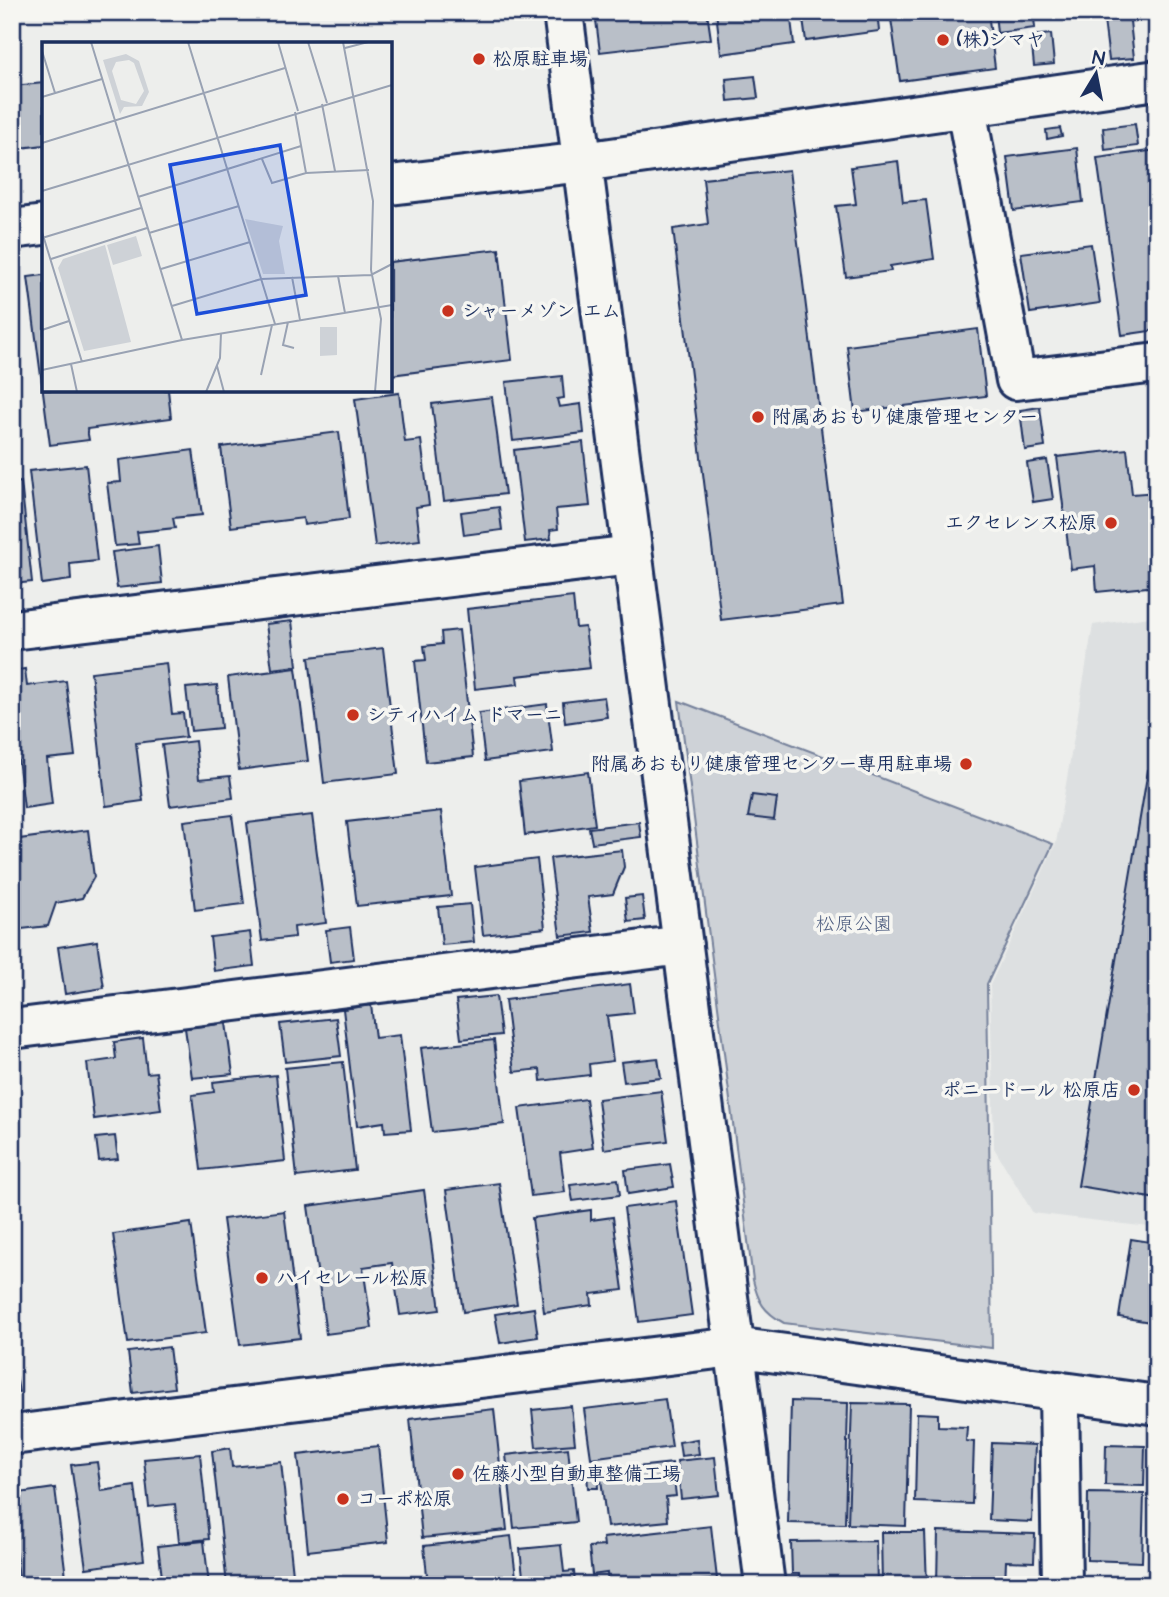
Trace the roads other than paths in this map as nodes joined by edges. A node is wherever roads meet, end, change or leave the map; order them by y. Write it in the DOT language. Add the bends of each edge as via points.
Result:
graph roads {
  1 [pos="563,12"];
  2 [pos="1157,80"];
  3 [pos="966,108"];
  4 [pos="583,162"];
  5 [pos="392,185"];
  6 [pos="42,225"];
  7 [pos="12,229"];
  8 [pos="1157,363"];
  9 [pos="632,555"];
  10 [pos="12,630"];
  11 [pos="683,945"];
  12 [pos="12,1029"];
  13 [pos="734,1347"];
  14 [pos="1059,1391"];
  15 [pos="1157,1405"];
  16 [pos="12,1435"];
  17 [pos="765,1585"];
  18 [pos="1062,1585"];
  1 -- 4 [label="street"];
  2 -- 3 [label="street"];
  3 -- 4 [label="street"];
  3 -- 8 [label="street" via="1016,380"];
  4 -- 5 [label="street"];
  4 -- 9 [label="street"];
  6 -- 7 [label="street"];
  9 -- 10 [label="street"];
  9 -- 11 [label="street"];
  11 -- 12 [label="street"];
  11 -- 13 [label="street"];
  13 -- 14 [label="street"];
  13 -- 16 [label="street"];
  13 -- 17 [label="street"];
  14 -- 15 [label="street"];
  14 -- 18 [label="street"];
}
